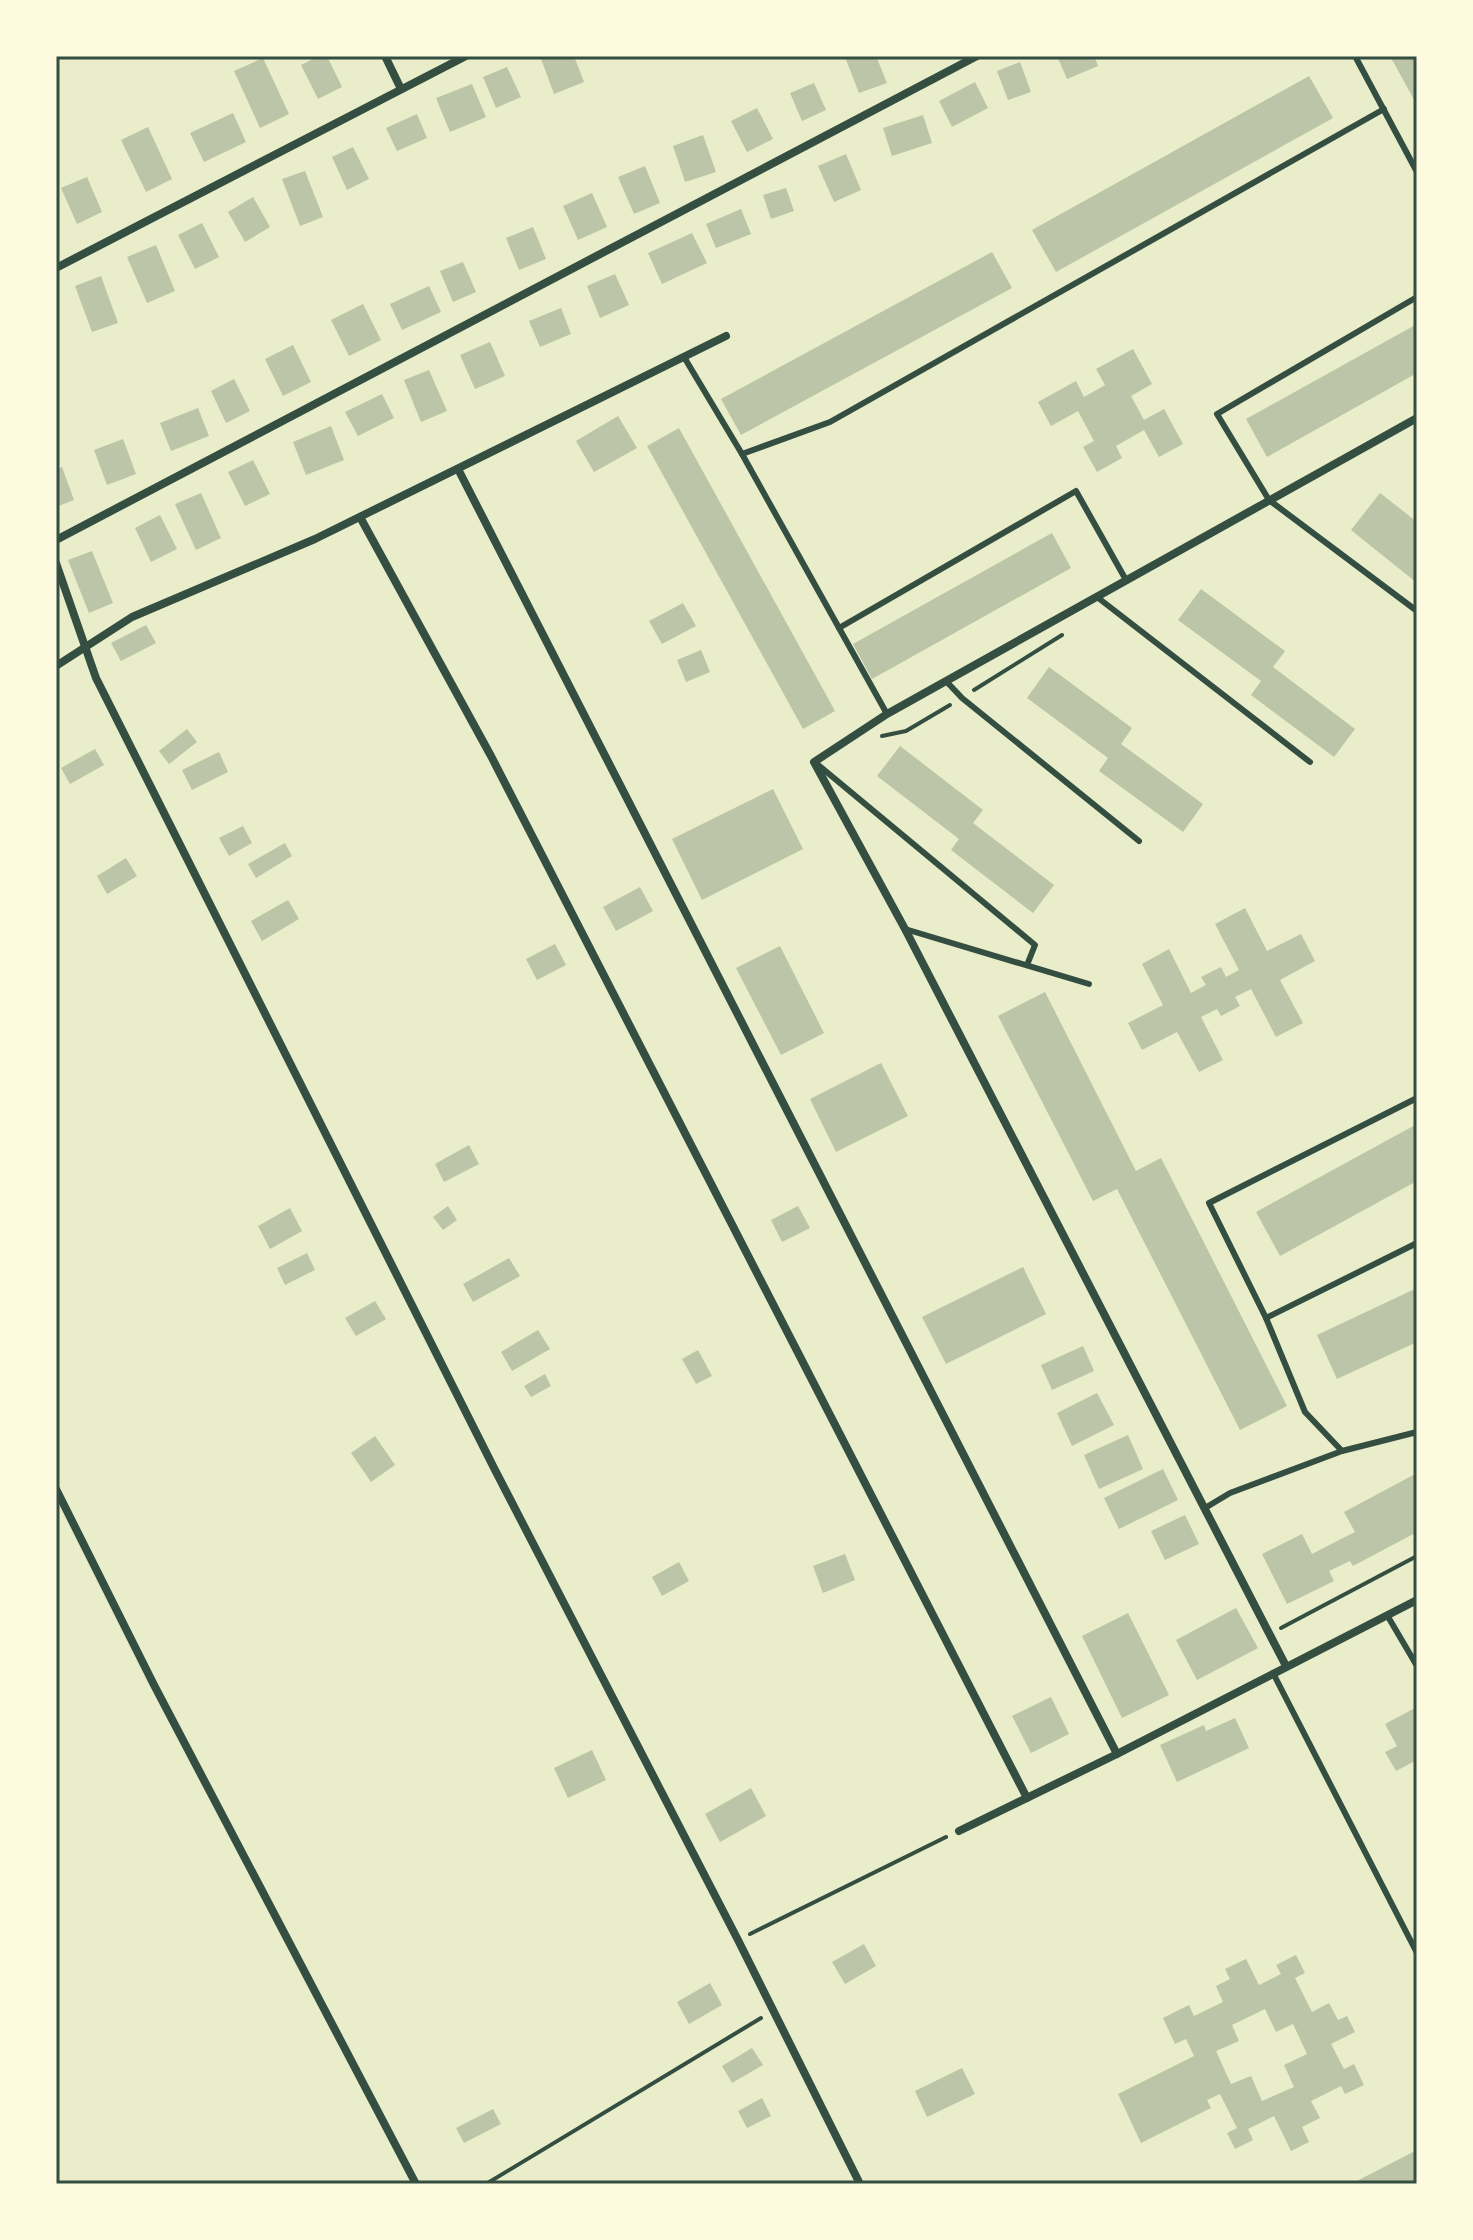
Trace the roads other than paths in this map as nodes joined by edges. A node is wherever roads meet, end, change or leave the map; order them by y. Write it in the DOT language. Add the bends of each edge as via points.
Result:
graph roads {
  1 [pos="385,56"];
  2 [pos="466,56"];
  3 [pos="977,56"];
  4 [pos="1355,56"];
  5 [pos="401,89"];
  6 [pos="1384,109"];
  7 [pos="1417,172"];
  8 [pos="56,268"];
  9 [pos="1417,297"];
  10 [pos="726,336"];
  11 [pos="684,357"];
  12 [pos="1417,418"];
  13 [pos="742,454"];
  14 [pos="458,469"];
  15 [pos="1269,500"];
  16 [pos="360,517"];
  17 [pos="56,540"];
  18 [pos="56,563"];
  19 [pos="1126,580"];
  20 [pos="1097,597"];
  21 [pos="1417,611"];
  22 [pos="839,628"];
  23 [pos="85,648"];
  24 [pos="56,666"];
  25 [pos="946,681"];
  26 [pos="887,714"];
  27 [pos="814,762"];
  28 [pos="1310,762"];
  29 [pos="1139,841"];
  30 [pos="905,929"];
  31 [pos="1027,965"];
  32 [pos="1089,984"];
  33 [pos="1417,1098"];
  34 [pos="1417,1243"];
  35 [pos="1266,1318"];
  36 [pos="1417,1432"];
  37 [pos="1342,1451"];
  38 [pos="56,1489"];
  39 [pos="1205,1508"];
  40 [pos="1417,1600"];
  41 [pos="1387,1615"];
  42 [pos="1286,1666"];
  43 [pos="1417,1666"];
  44 [pos="1273,1673"];
  45 [pos="1117,1754"];
  46 [pos="1027,1798"];
  47 [pos="959,1831"];
  48 [pos="1417,1953"];
  49 [pos="416,2184"];
  50 [pos="860,2184"];
  1 -- 5 [label="street"];
  2 -- 5 [label="street"];
  3 -- 17 [label="street"];
  4 -- 6 [label="lane"];
  5 -- 8 [label="street"];
  6 -- 7 [label="lane"];
  6 -- 13 [label="lane" via="830,422"];
  9 -- 15 [label="lane" via="1217,414"];
  10 -- 11 [label="street"];
  11 -- 13 [label="lane"];
  11 -- 14 [label="street"];
  12 -- 15 [label="street"];
  13 -- 22 [label="lane"];
  14 -- 16 [label="street"];
  14 -- 45 [label="street"];
  15 -- 19 [label="street"];
  15 -- 21 [label="lane"];
  16 -- 23 [label="street" via="132,617"];
  16 -- 46 [label="street" via="491,756"];
  18 -- 23 [label="street"];
  19 -- 20 [label="street"];
  19 -- 22 [label="lane" via="1076,491"];
  20 -- 25 [label="street"];
  20 -- 28 [label="lane"];
  22 -- 26 [label="lane"];
  23 -- 24 [label="street"];
  23 -- 50 [label="street" via="487,1454"];
  25 -- 26 [label="street"];
  25 -- 29 [label="lane"];
  26 -- 27 [label="street"];
  27 -- 30 [label="street"];
  27 -- 31 [label="lane" via="1035,945"];
  30 -- 31 [label="lane"];
  30 -- 39 [label="street"];
  31 -- 32 [label="lane"];
  33 -- 35 [label="lane" via="1209,1203"];
  34 -- 35 [label="lane"];
  35 -- 37 [label="lane" via="1305,1412"];
  36 -- 37 [label="lane"];
  37 -- 39 [label="lane" via="1230,1493"];
  38 -- 49 [label="street"];
  39 -- 42 [label="street"];
  40 -- 41 [label="street"];
  41 -- 42 [label="street"];
  41 -- 43 [label="lane"];
  42 -- 44 [label="street"];
  44 -- 45 [label="street"];
  44 -- 48 [label="lane"];
  45 -- 46 [label="street"];
  46 -- 47 [label="street"];
}
